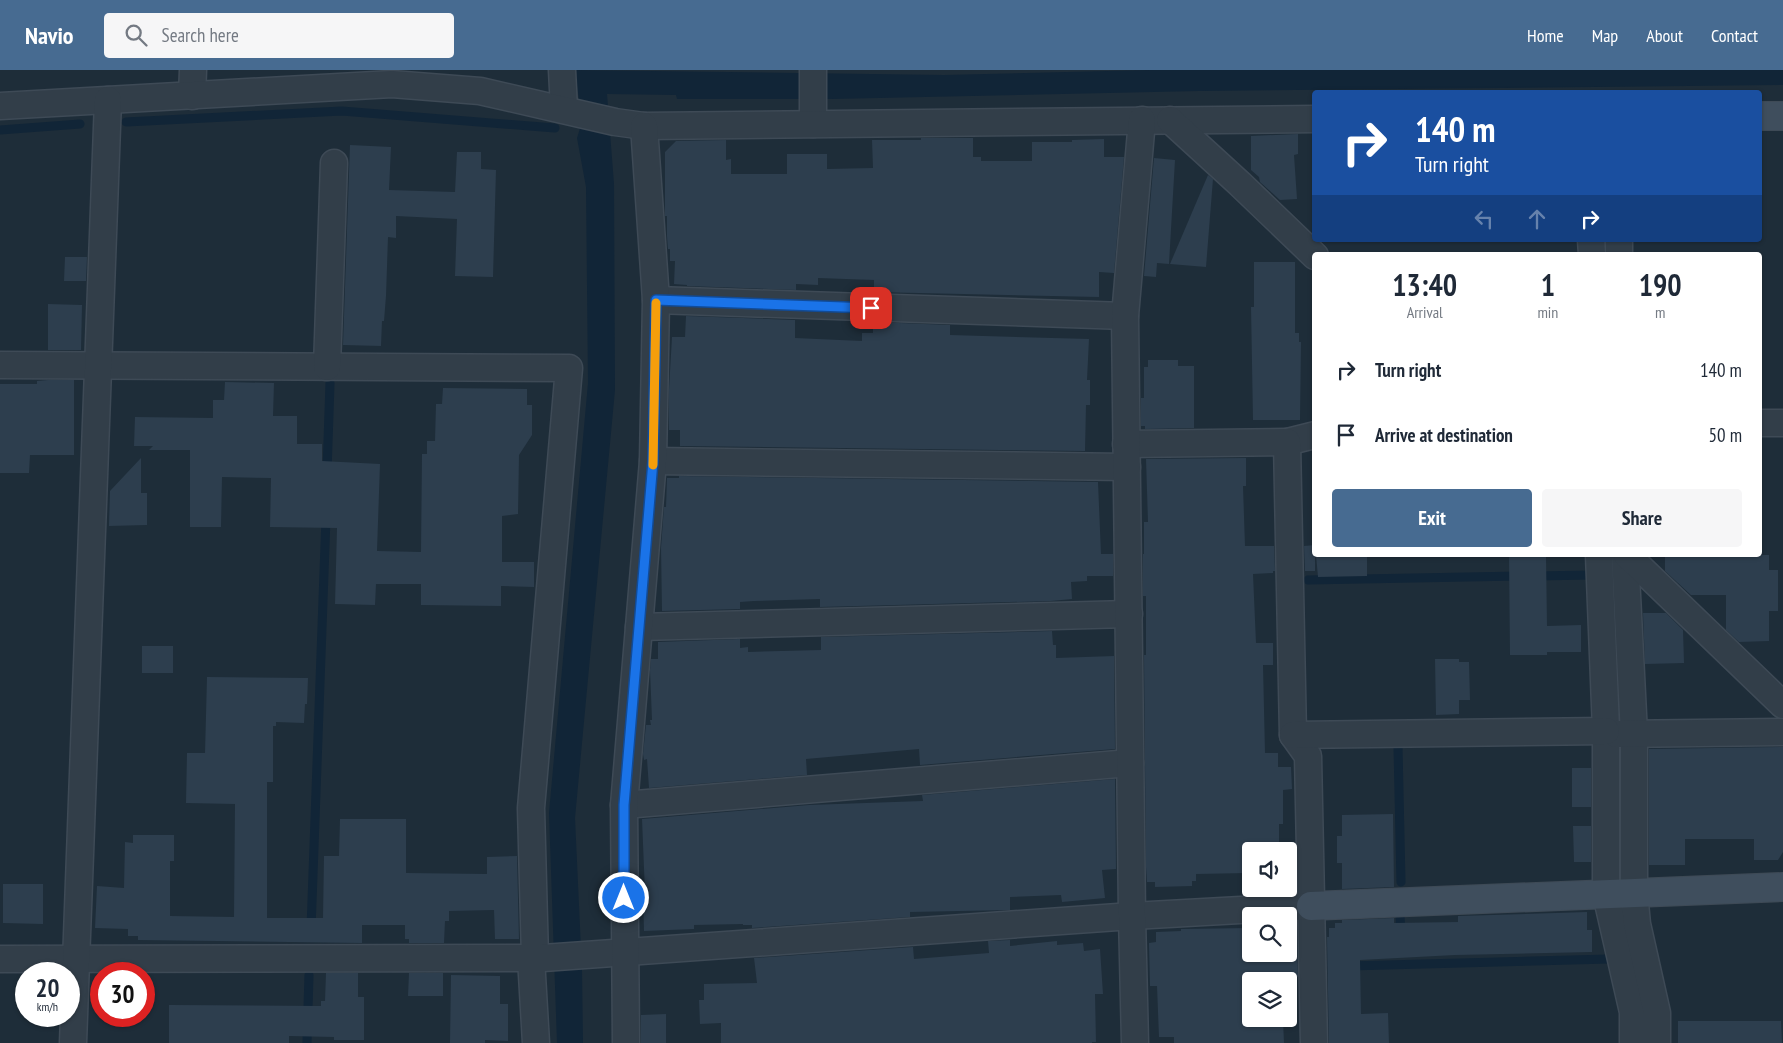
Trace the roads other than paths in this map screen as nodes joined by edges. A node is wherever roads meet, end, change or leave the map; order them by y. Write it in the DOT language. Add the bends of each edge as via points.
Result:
graph roads {
  1 [pos="193,70"];
  2 [pos="562,70"];
  3 [pos="813,70"];
  4 [pos="392,77"];
  5 [pos="192,96"];
  6 [pos="108,100"];
  7 [pos="0,106"];
  8 [pos="570,111"];
  9 [pos="1762,116"];
  10 [pos="1783,116"];
  11 [pos="813,117"];
  12 [pos="1312,119"];
  13 [pos="1142,120"];
  14 [pos="1170,120"];
  15 [pos="644,126"];
  16 [pos="334,162"];
  17 [pos="1312,253"];
  18 [pos="656,300"];
  19 [pos="1125,316"];
  20 [pos="0,366"];
  21 [pos="98,366"];
  22 [pos="327,367"];
  23 [pos="1762,423"];
  24 [pos="1783,423"];
  25 [pos="1312,436"];
  26 [pos="1287,442"];
  27 [pos="1126,455"];
  28 [pos="653,461"];
  29 [pos="1599,557"];
  30 [pos="1626,557"];
  31 [pos="1628,557"];
  32 [pos="1128,614"];
  33 [pos="639,627"];
  34 [pos="1783,705"];
  35 [pos="1783,732"];
  36 [pos="1617,734"];
  37 [pos="1293,735"];
  38 [pos="1130,763"];
  39 [pos="624,805"];
  40 [pos="1783,887"];
  41 [pos="1620,893"];
  42 [pos="1311,906"];
  43 [pos="1132,916"];
  44 [pos="624,953"];
  45 [pos="536,958"];
  46 [pos="0,959"];
  47 [pos="76,960"];
  48 [pos="73,1043"];
  49 [pos="536,1043"];
  50 [pos="626,1043"];
  51 [pos="1135,1043"];
  52 [pos="1314,1043"];
  53 [pos="1633,1043"];
  54 [pos="1657,1043"];
  1 -- 5 [label="street"];
  2 -- 8 [label="street"];
  3 -- 11 [label="street"];
  4 -- 5 [label="street"];
  4 -- 8 [label="street" via="480,91"];
  5 -- 6 [label="street"];
  6 -- 7 [label="street"];
  6 -- 21 [label="street"];
  8 -- 15 [label="street"];
  9 -- 10 [label="street"];
  11 -- 13 [label="street"];
  11 -- 15 [label="street"];
  12 -- 14 [label="street"];
  13 -- 14 [label="street"];
  13 -- 19 [label="street"];
  14 -- 17 [label="street"];
  15 -- 18 [label="street"];
  16 -- 22 [label="street"];
  18 -- 19 [label="street"];
  18 -- 28 [label="street"];
  19 -- 27 [label="street"];
  20 -- 21 [label="street"];
  21 -- 22 [label="street"];
  21 -- 47 [label="street"];
  22 -- 45 [label="street" via="570,368 531,808"];
  23 -- 24 [label="street"];
  25 -- 26 [label="street"];
  26 -- 27 [label="street"];
  26 -- 37 [label="street"];
  27 -- 28 [label="street"];
  27 -- 32 [label="street"];
  28 -- 33 [label="street"];
  29 -- 36 [label="street"];
  30 -- 36 [label="street"];
  31 -- 34 [label="street"];
  32 -- 33 [label="street"];
  32 -- 38 [label="street"];
  33 -- 39 [label="street"];
  35 -- 36 [label="street"];
  36 -- 37 [label="street"];
  36 -- 41 [label="street"];
  37 -- 42 [label="street" via="1308,756"];
  38 -- 39 [label="street"];
  38 -- 43 [label="street"];
  39 -- 44 [label="street"];
  40 -- 41 [label="street"];
  41 -- 42 [label="street"];
  41 -- 53 [label="street"];
  41 -- 54 [label="street" via="1637,924 1657,1013"];
  42 -- 43 [label="street"];
  42 -- 52 [label="street"];
  43 -- 44 [label="street"];
  43 -- 51 [label="street"];
  44 -- 45 [label="street"];
  44 -- 50 [label="street"];
  45 -- 47 [label="street"];
  45 -- 49 [label="street"];
  46 -- 47 [label="street"];
  47 -- 48 [label="street"];
}
